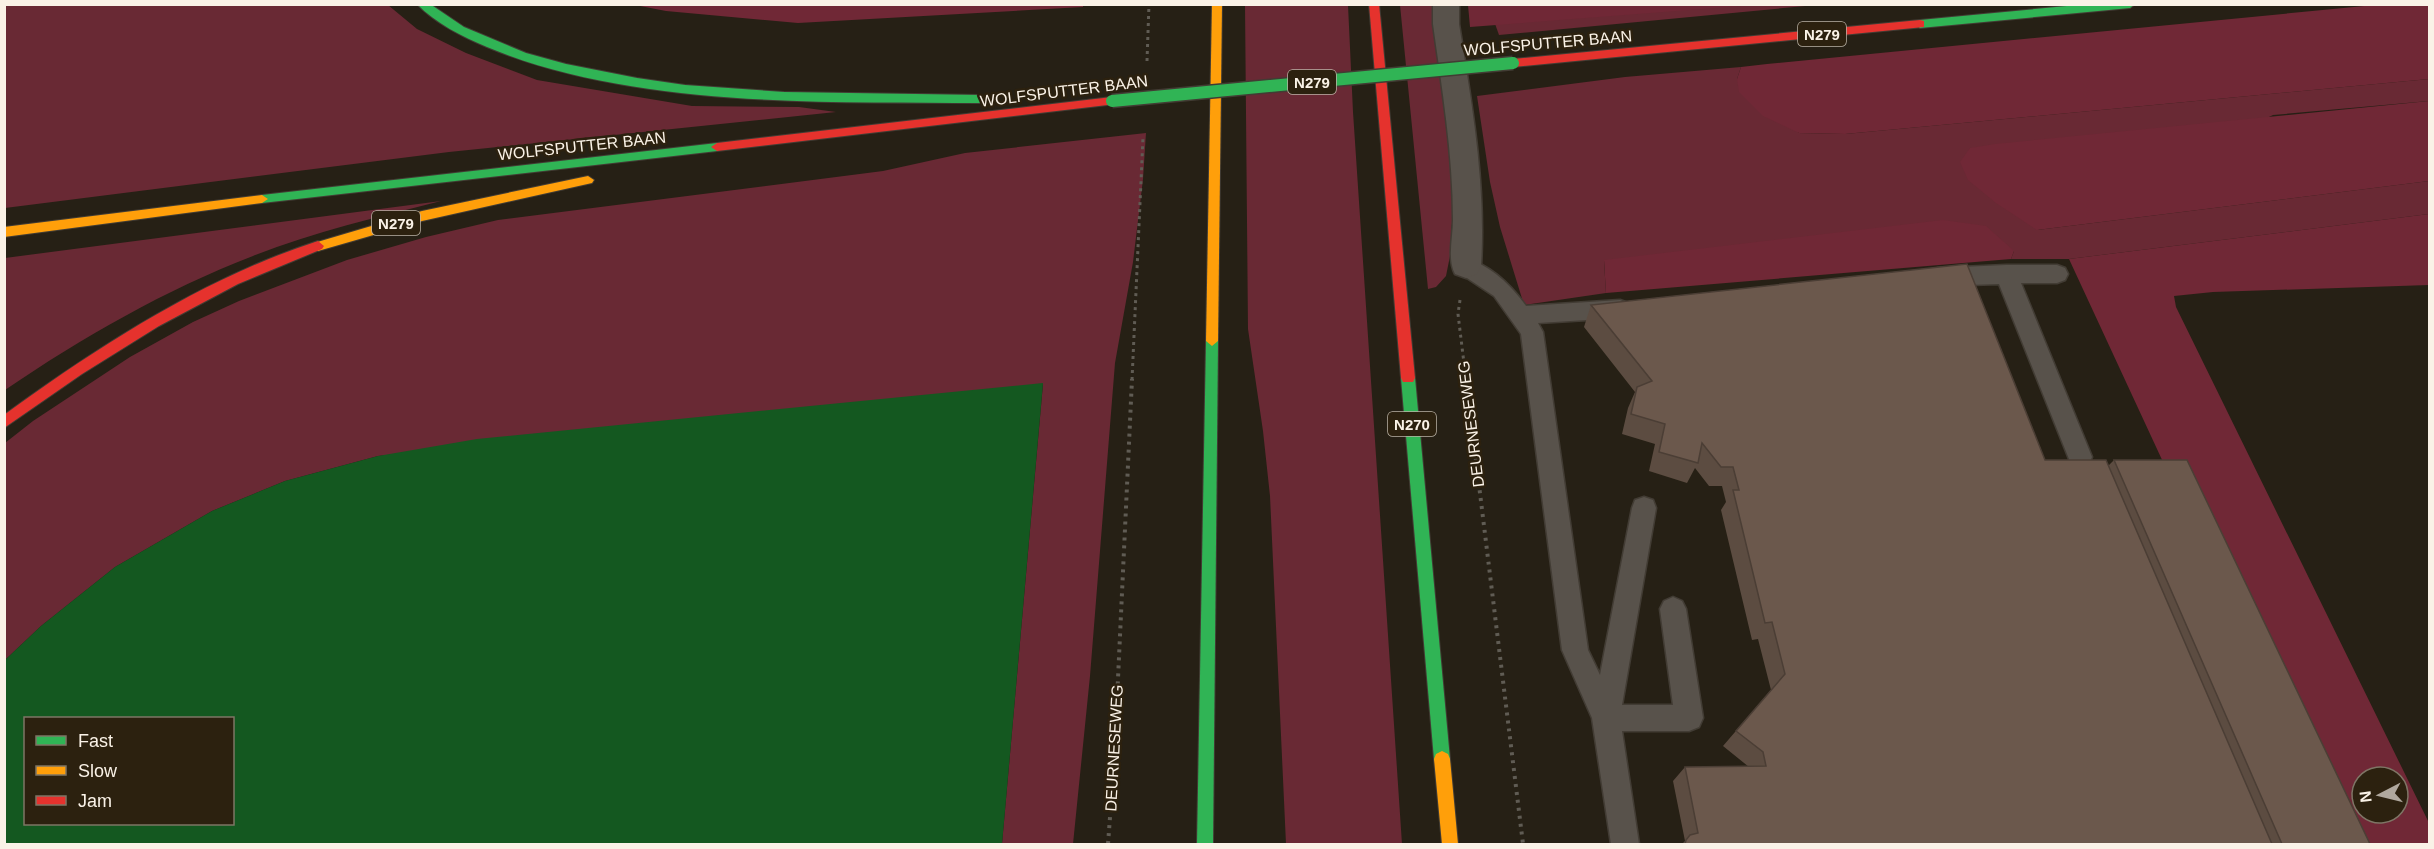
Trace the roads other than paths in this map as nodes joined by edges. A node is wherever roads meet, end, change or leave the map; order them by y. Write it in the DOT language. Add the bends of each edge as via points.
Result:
graph roads {
  1 [pos="422,4"];
  2 [pos="1217,4"];
  3 [pos="1374,4"];
  4 [pos="1446,4"];
  5 [pos="2130,4"];
  6 [pos="1112,101"];
  7 [pos="831,135"];
  8 [pos="639,170"];
  9 [pos="604,177"];
  10 [pos="4,232"];
  11 [pos="1466,266"];
  12 [pos="2006,274"];
  13 [pos="2057,274"];
  14 [pos="1922,278"];
  15 [pos="1647,307"];
  16 [pos="1521,315"];
  17 [pos="4,423"];
  18 [pos="2080,457"];
  19 [pos="1644,508"];
  20 [pos="1672,609"];
  21 [pos="1606,718"];
  22 [pos="1205,844"];
  23 [pos="1450,844"];
  24 [pos="1625,844"];
  1 -- 6 [label="main road, N279" via="456,28 495,46 566,68 656,87 759,96"];
  2 -- 22 [label="main road"];
  3 -- 23 [label="main road, N270"];
  4 -- 11 [label="street" via="1468,189 1470,230"];
  5 -- 6 [label="main road, WOLFSPUTTER BAAN / N279, bridge"];
  6 -- 7 [label="main road, WOLFSPUTTER BAAN / N279"];
  7 -- 8 [label="main road, N279"];
  7 -- 10 [label="main road, WOLFSPUTTER BAAN / N279" via="405,181"];
  9 -- 17 [label="main road, N279" via="366,230 244,275 110,345"];
  11 -- 16 [label="lane" via="1502,290"];
  12 -- 13 [label="lane"];
  12 -- 14 [label="lane"];
  12 -- 18 [label="lane"];
  15 -- 16 [label="lane"];
  16 -- 21 [label="lane" via="1532,332 1575,650"];
  19 -- 21 [label="lane"];
  20 -- 21 [label="lane" via="1689,718"];
  21 -- 24 [label="lane"];
}
